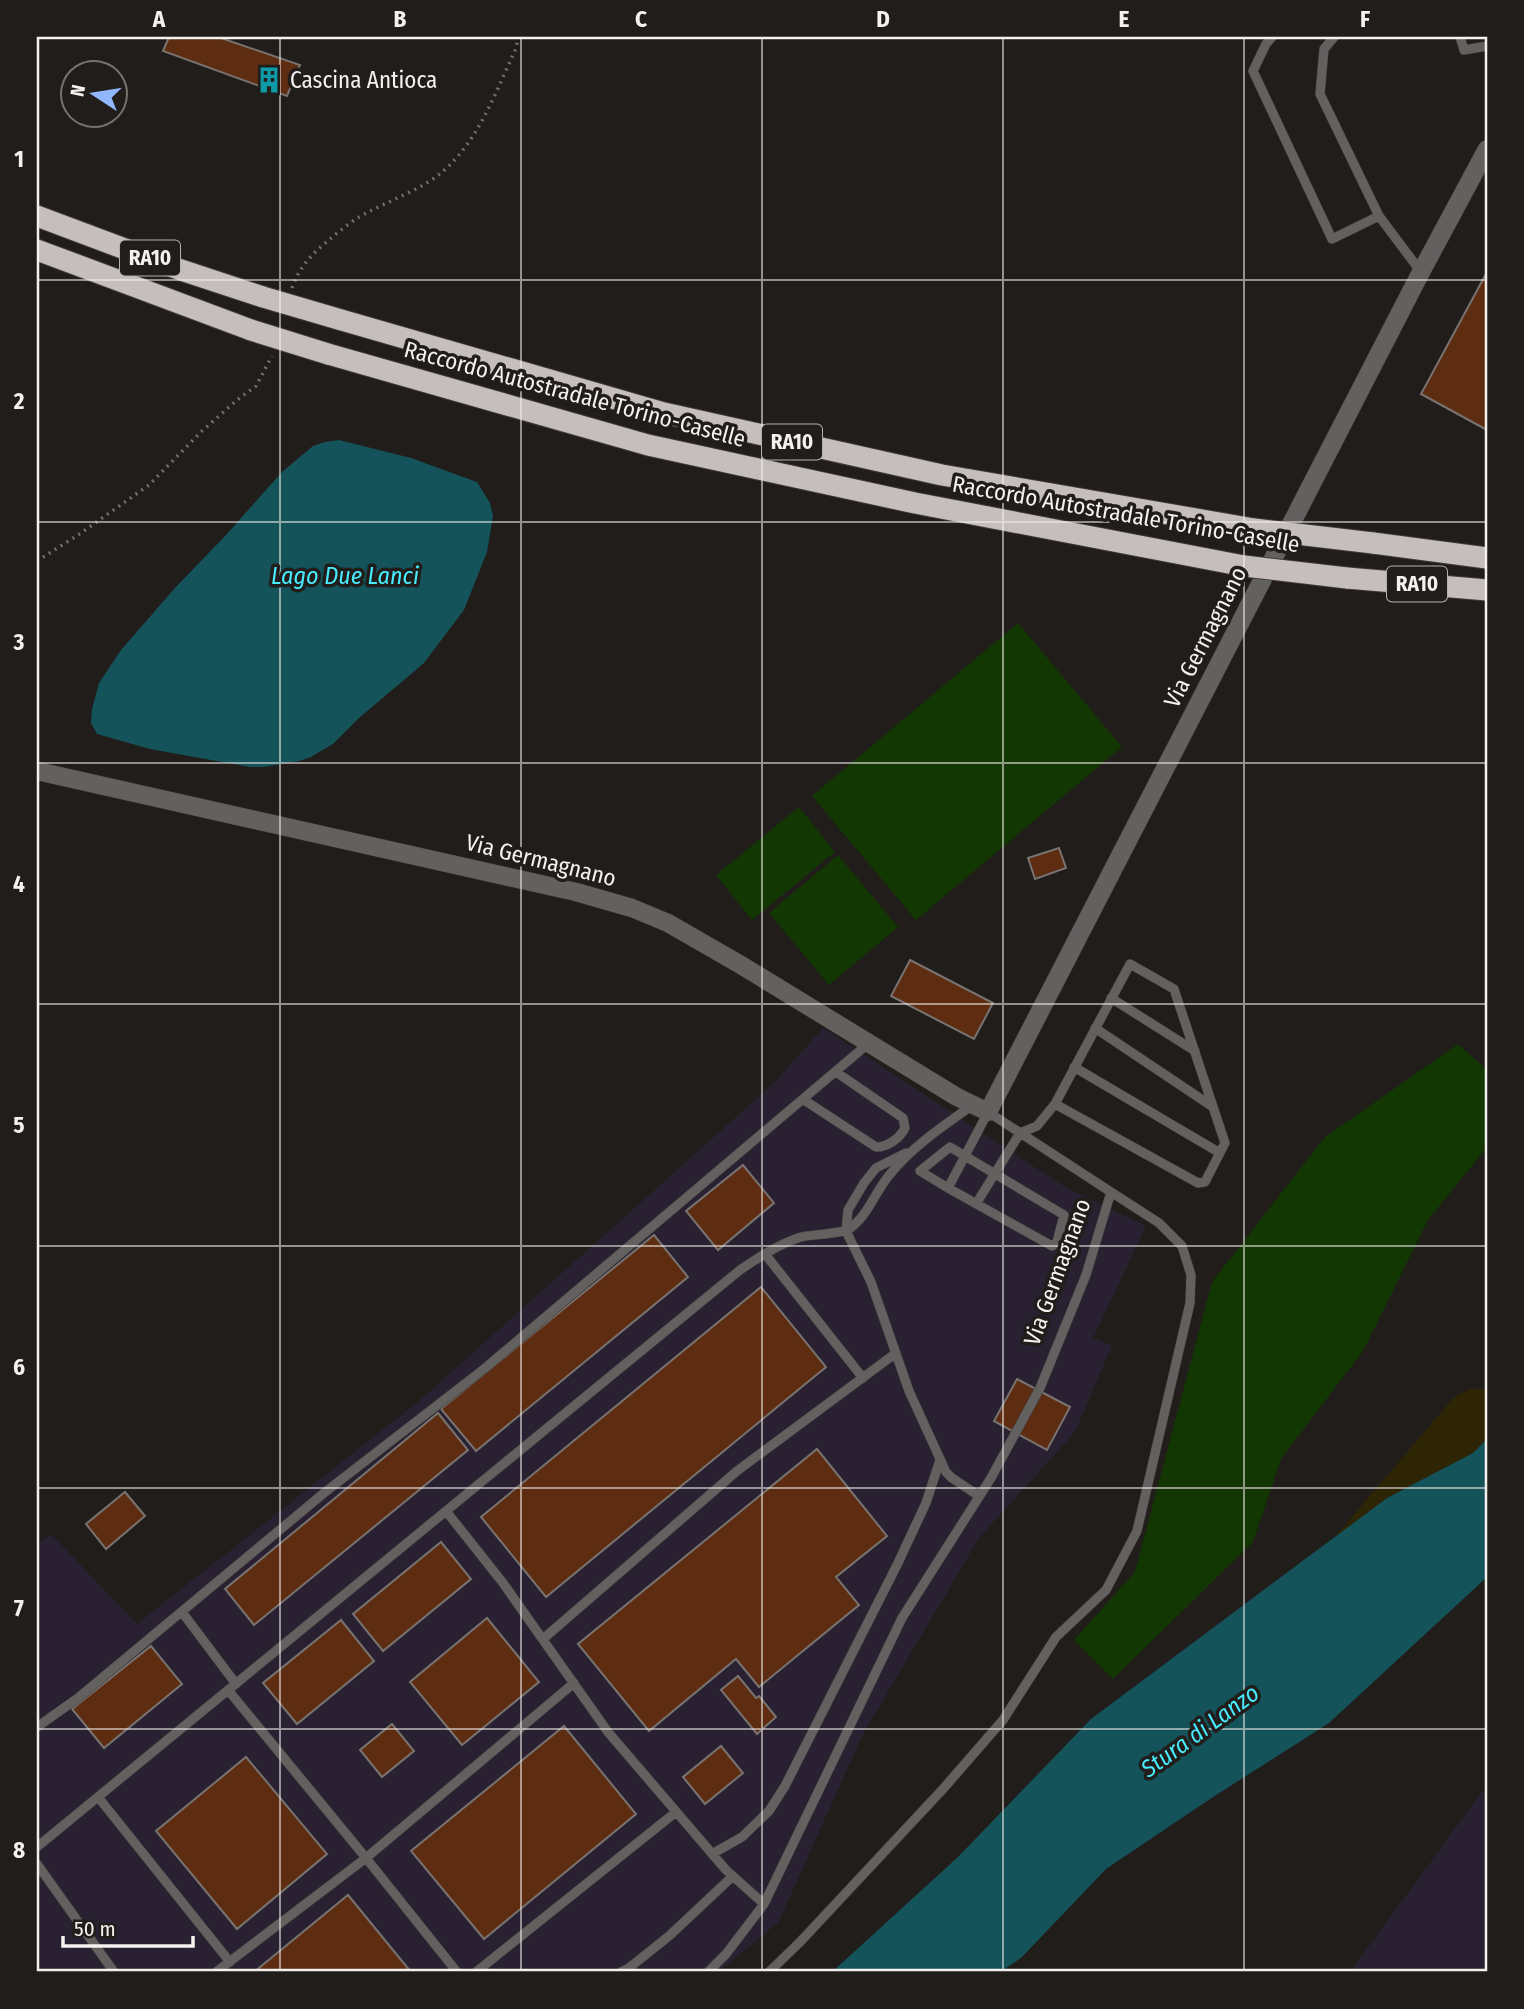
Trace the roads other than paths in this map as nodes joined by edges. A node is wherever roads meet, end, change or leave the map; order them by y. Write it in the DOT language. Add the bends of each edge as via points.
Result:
graph roads {
  1 [pos="1272,37"];
  2 [pos="1334,37"];
  3 [pos="1460,37"];
  4 [pos="1487,46"];
  5 [pos="1487,149"];
  6 [pos="37,216"];
  7 [pos="1379,216"];
  8 [pos="37,250"];
  9 [pos="1421,272"];
  10 [pos="1487,558"];
  11 [pos="1487,590"];
  12 [pos="37,771"];
  13 [pos="1111,998"];
  14 [pos="1095,1028"];
  15 [pos="869,1043"];
  16 [pos="1195,1051"];
  17 [pos="1074,1067"];
  18 [pos="836,1072"];
  19 [pos="804,1100"];
  20 [pos="1055,1104"];
  21 [pos="981,1108"];
  22 [pos="1214,1108"];
  23 [pos="1020,1133"];
  24 [pos="913,1150"];
  25 [pos="1220,1153"];
  26 [pos="965,1157"];
  27 [pos="994,1173"];
  28 [pos="948,1188"];
  29 [pos="1111,1192"];
  30 [pos="976,1204"];
  31 [pos="846,1231"];
  32 [pos="765,1254"];
  33 [pos="897,1353"];
  34 [pos="863,1378"];
  35 [pos="940,1460"];
  36 [pos="979,1496"];
  37 [pos="446,1511"];
  38 [pos="182,1612"];
  39 [pos="543,1639"];
  40 [pos="574,1683"];
  41 [pos="232,1687"];
  42 [pos="37,1727"];
  43 [pos="98,1797"];
  44 [pos="677,1812"];
  45 [pos="37,1847"];
  46 [pos="712,1854"];
  47 [pos="366,1858"];
  48 [pos="37,1864"];
  49 [pos="733,1876"];
  50 [pos="764,1904"];
  51 [pos="230,1962"];
  52 [pos="625,1970"];
  53 [pos="114,1972"];
  54 [pos="216,1972"];
  55 [pos="457,1972"];
  56 [pos="476,1972"];
  57 [pos="708,1972"];
  58 [pos="769,1972"];
  1 -- 7 [label="lane" via="1253,71 1332,239"];
  2 -- 7 [label="lane" via="1324,48 1320,94"];
  3 -- 4 [label="lane" via="1464,50"];
  5 -- 9 [label="street, Via Germagnano"];
  6 -- 10 [label="highway, Raccordo Autostradale Torino-Caselle / RA10, bridge" via="263,297 664,413 942,475 1254,529"];
  7 -- 9 [label="lane"];
  8 -- 11 [label="highway, Raccordo Autostradale Torino-Caselle / RA10, bridge" via="251,330 648,445 915,503 1244,566"];
  9 -- 21 [label="street, Via Germagnano"];
  12 -- 15 [label="street, Via Germagnano" via="632,908 668,923"];
  13 -- 14 [label="lane"];
  13 -- 16 [label="lane"];
  13 -- 16 [label="lane" via="1130,964 1174,989"];
  14 -- 17 [label="lane"];
  14 -- 22 [label="lane"];
  15 -- 18 [label="lane"];
  15 -- 21 [label="street, Via Germagnano"];
  16 -- 22 [label="lane"];
  17 -- 20 [label="lane"];
  17 -- 25 [label="lane"];
  18 -- 19 [label="lane"];
  18 -- 19 [label="lane" via="903,1118 903,1133 876,1147"];
  19 -- 38 [label="lane" via="484,1369 324,1493"];
  20 -- 23 [label="lane" via="1037,1126"];
  20 -- 25 [label="lane" via="1198,1183 1205,1182"];
  21 -- 23 [label="lane, Via Germagnano"];
  21 -- 24 [label="lane"];
  21 -- 26 [label="lane"];
  22 -- 25 [label="lane" via="1226,1143"];
  23 -- 27 [label="lane"];
  23 -- 29 [label="lane, Via Germagnano"];
  24 -- 31 [label="lane" via="889,1175 863,1217"];
  24 -- 31 [label="lane" via="870,1175 848,1210"];
  26 -- 27 [label="lane"];
  26 -- 28 [label="lane"];
  26 -- 28 [label="lane" via="950,1147 920,1171"];
  27 -- 30 [label="lane"];
  27 -- 30 [label="lane" via="1064,1215 1057,1242 1052,1246"];
  28 -- 30 [label="lane"];
  29 -- 36 [label="lane, Via Germagnano" via="1086,1275 1040,1388"];
  29 -- 58 [label="lane" via="1159,1223 1182,1245 1191,1275 1190,1303 1137,1531 1106,1590 1056,1637 1003,1720"];
  31 -- 32 [label="lane" via="801,1237"];
  31 -- 33 [label="lane" via="872,1282"];
  32 -- 34 [label="lane"];
  32 -- 37 [label="lane"];
  33 -- 34 [label="lane"];
  33 -- 35 [label="lane"];
  34 -- 39 [label="lane" via="737,1471"];
  35 -- 36 [label="lane" via="952,1478"];
  35 -- 46 [label="lane" via="897,1565 785,1786 769,1811 742,1838"];
  36 -- 50 [label="lane, Via Germagnano" via="902,1618"];
  37 -- 39 [label="lane"];
  37 -- 41 [label="lane"];
  38 -- 41 [label="lane"];
  38 -- 42 [label="lane"];
  39 -- 40 [label="lane"];
  40 -- 44 [label="lane" via="608,1732"];
  40 -- 47 [label="lane"];
  41 -- 43 [label="lane"];
  41 -- 47 [label="lane"];
  43 -- 45 [label="lane"];
  43 -- 51 [label="lane"];
  44 -- 46 [label="lane"];
  44 -- 56 [label="lane"];
  46 -- 49 [label="lane"];
  47 -- 51 [label="lane"];
  47 -- 55 [label="lane"];
  48 -- 53 [label="lane"];
  49 -- 50 [label="lane"];
  49 -- 52 [label="lane"];
  50 -- 57 [label="lane, Via Germagnano"];
  51 -- 54 [label="lane"];
}
